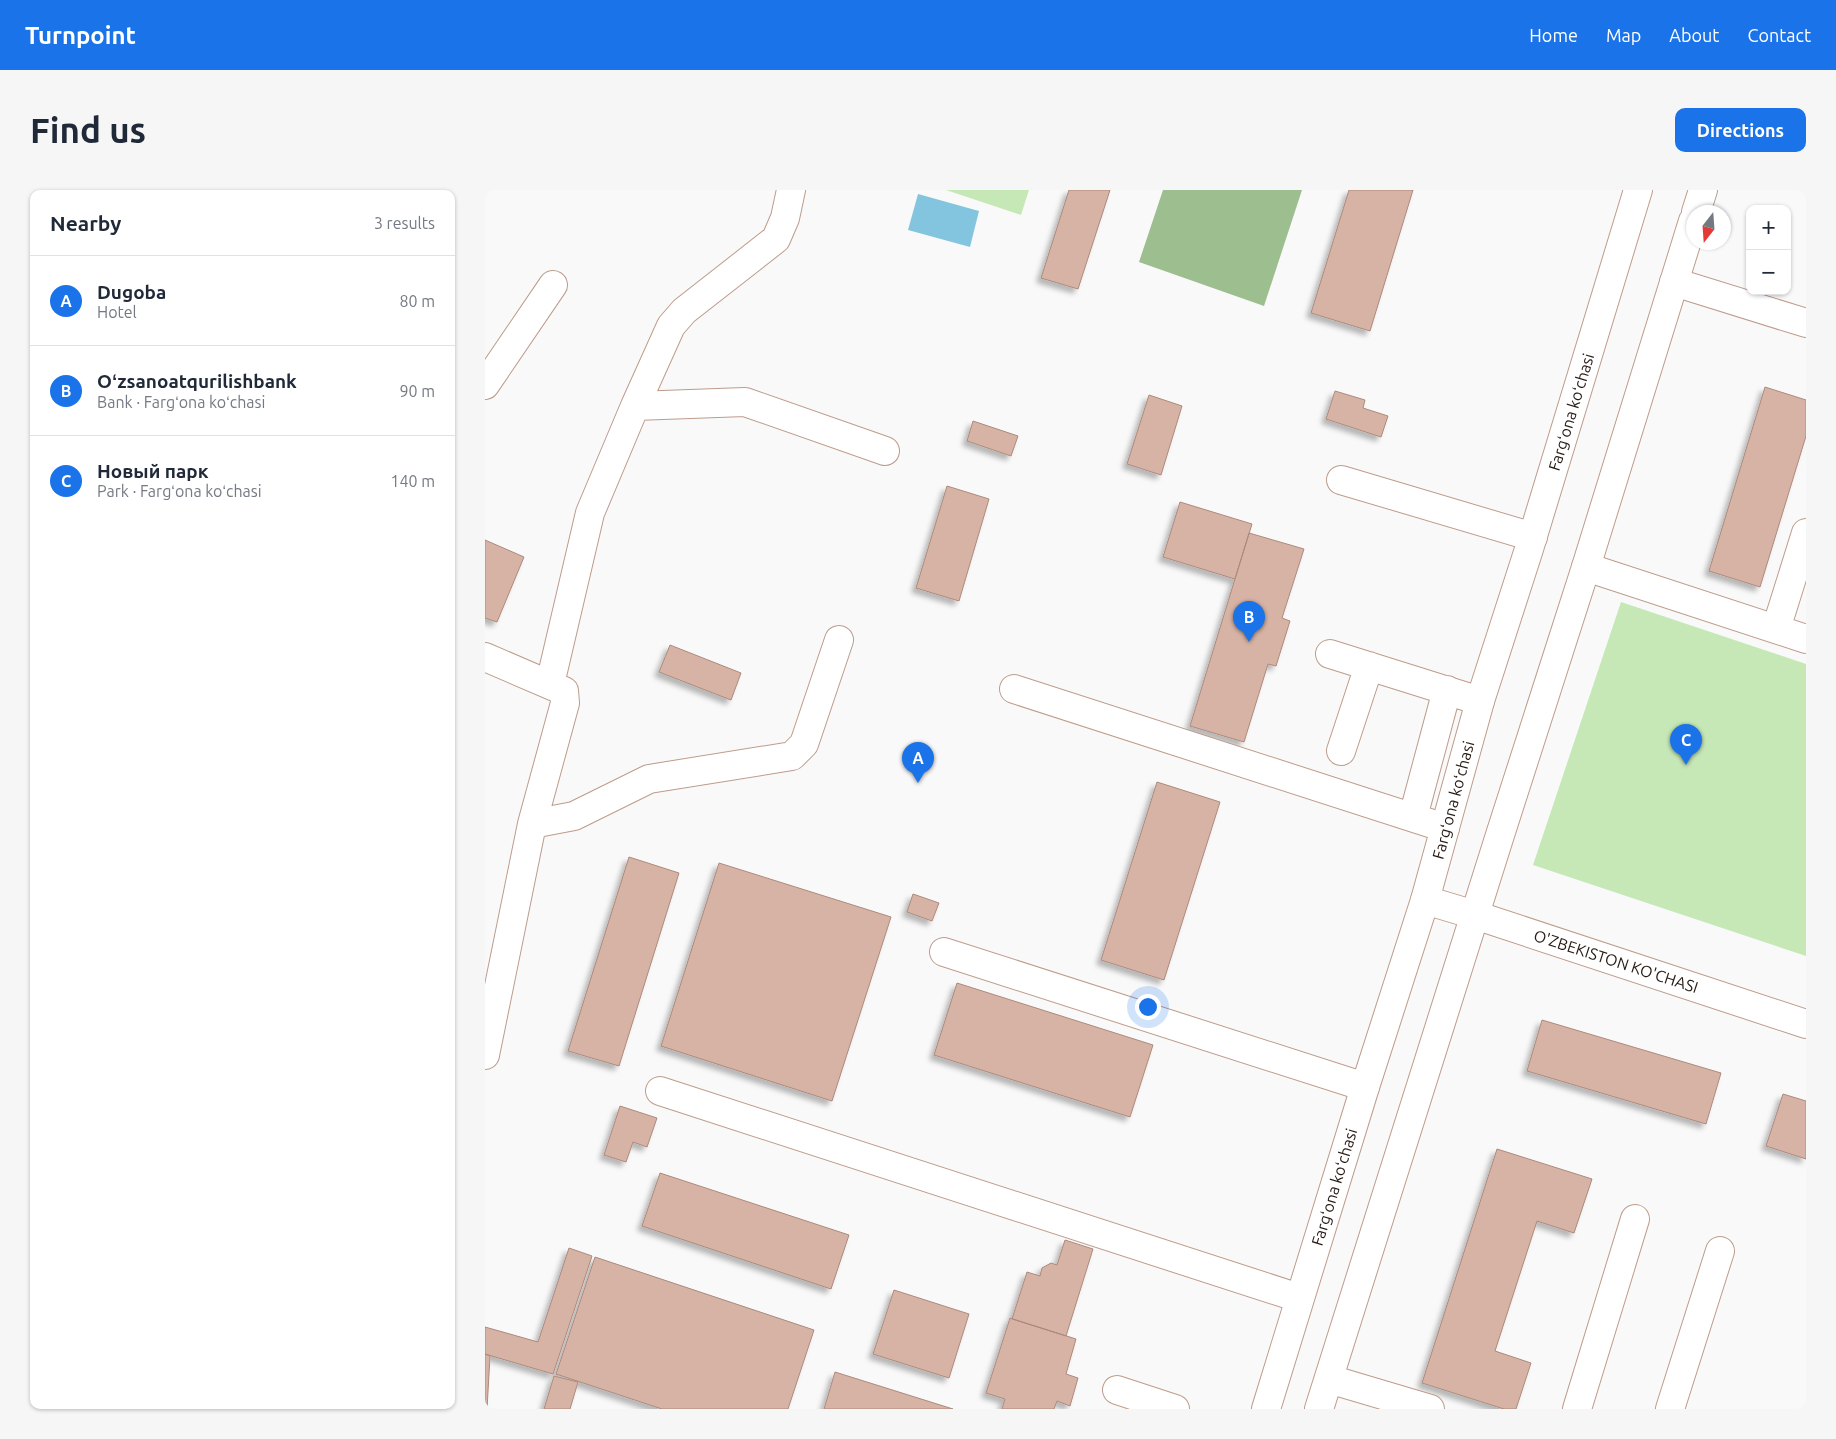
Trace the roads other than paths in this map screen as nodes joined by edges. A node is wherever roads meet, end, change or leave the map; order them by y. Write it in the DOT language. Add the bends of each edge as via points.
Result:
graph roads {
  1 [pos="791,190"];
  2 [pos="1639,190"];
  3 [pos="1703,190"];
  4 [pos="1698,205"];
  5 [pos="1686,243"];
  6 [pos="1674,282"];
  7 [pos="553,285"];
  8 [pos="1806,323"];
  9 [pos="485,385"];
  10 [pos="635,406"];
  11 [pos="885,452"];
  12 [pos="1341,480"];
  13 [pos="1806,533"];
  14 [pos="1533,537"];
  15 [pos="1586,567"];
  16 [pos="1776,629"];
  17 [pos="1806,639"];
  18 [pos="839,640"];
  19 [pos="1329,654"];
  20 [pos="485,656"];
  21 [pos="1369,666"];
  22 [pos="550,684"];
  23 [pos="1014,689"];
  24 [pos="1447,690"];
  25 [pos="1480,701"];
  26 [pos="1341,751"];
  27 [pos="1413,818"];
  28 [pos="531,824"];
  29 [pos="1445,828"];
  30 [pos="1425,900"];
  31 [pos="1475,915"];
  32 [pos="944,952"];
  33 [pos="1806,1024"];
  34 [pos="485,1055"];
  35 [pos="1365,1087"];
  36 [pos="660,1091"];
  37 [pos="1635,1219"];
  38 [pos="1720,1251"];
  39 [pos="1299,1298"];
  40 [pos="1329,1379"];
  41 [pos="1117,1390"];
  42 [pos="1175,1409"];
  43 [pos="1266,1409"];
  44 [pos="1319,1409"];
  45 [pos="1430,1409"];
  46 [pos="1577,1409"];
  47 [pos="1670,1409"];
  1 -- 10 [label="main road" via="776,239 684,310 671,326"];
  2 -- 14 [label="main road, Fargʻona koʻchasi"];
  3 -- 4 [label="main road"];
  5 -- 6 [label="main road"];
  6 -- 8 [label="main road"];
  6 -- 15 [label="main road"];
  7 -- 9 [label="main road"];
  10 -- 11 [label="main road" via="745,402"];
  10 -- 22 [label="main road" via="590,513"];
  12 -- 14 [label="main road"];
  13 -- 16 [label="main road"];
  14 -- 25 [label="main road, Fargʻona koʻchasi"];
  15 -- 16 [label="main road"];
  15 -- 31 [label="main road"];
  16 -- 17 [label="main road"];
  18 -- 28 [label="main road" via="803,744 792,756 649,779 574,816"];
  19 -- 21 [label="main road"];
  20 -- 22 [label="main road"];
  21 -- 24 [label="main road"];
  21 -- 26 [label="main road"];
  22 -- 28 [label="main road" via="564,691 565,703"];
  23 -- 27 [label="main road"];
  24 -- 25 [label="main road"];
  24 -- 27 [label="main road"];
  25 -- 29 [label="main road, Fargʻona koʻchasi"];
  27 -- 29 [label="main road"];
  28 -- 34 [label="main road"];
  29 -- 30 [label="main road, Fargʻona koʻchasi"];
  30 -- 31 [label="main road, O'ZBEKISTON KO'CHASI"];
  30 -- 35 [label="main road, Fargʻona koʻchasi"];
  31 -- 33 [label="main road, O'ZBEKISTON KO'CHASI"];
  31 -- 40 [label="main road"];
  32 -- 35 [label="main road"];
  35 -- 39 [label="main road, Fargʻona koʻchasi"];
  36 -- 39 [label="main road"];
  37 -- 46 [label="main road"];
  38 -- 47 [label="main road"];
  39 -- 43 [label="main road, Fargʻona koʻchasi"];
  40 -- 44 [label="main road"];
  40 -- 45 [label="main road"];
  41 -- 42 [label="main road"];
}
